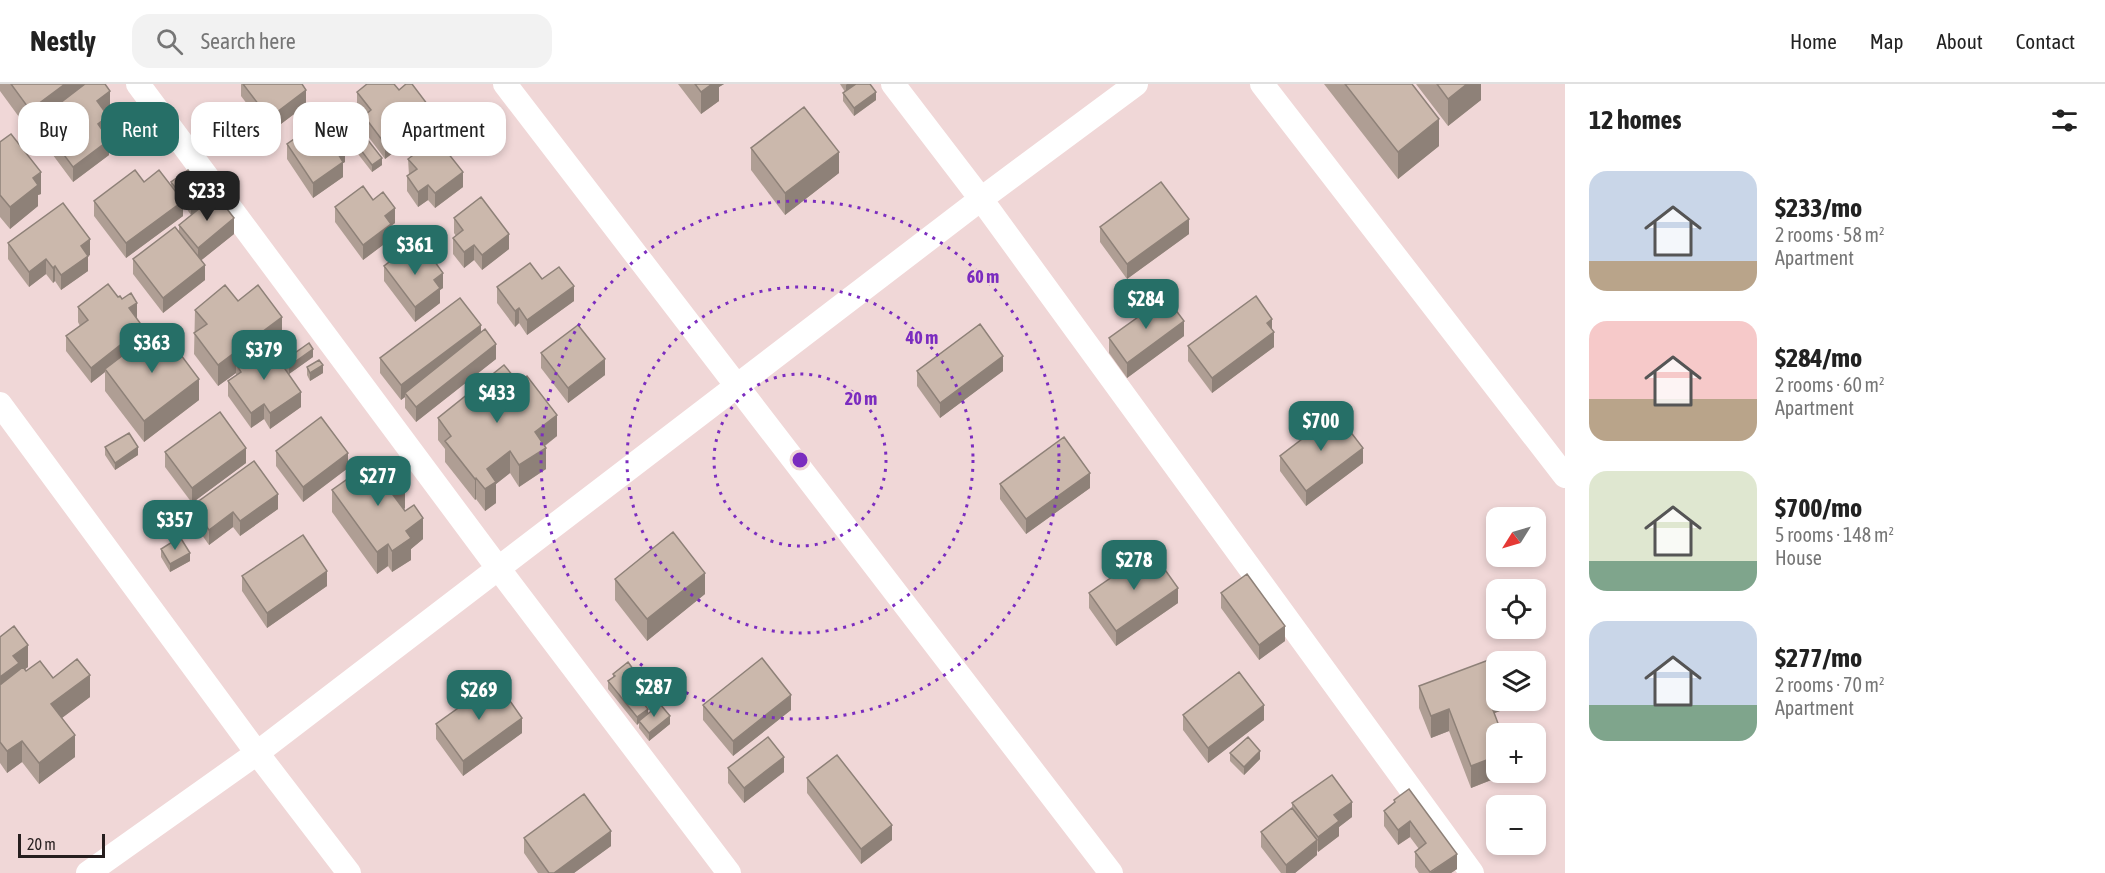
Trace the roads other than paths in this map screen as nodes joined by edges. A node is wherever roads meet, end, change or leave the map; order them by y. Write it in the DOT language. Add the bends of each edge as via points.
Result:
graph roads {
  1 [pos="138,84"];
  2 [pos="505,84"];
  3 [pos="893,84"];
  4 [pos="1136,84"];
  5 [pos="1262,84"];
  6 [pos="981,199"];
  7 [pos="735,386"];
  8 [pos="0,404"];
  9 [pos="1565,476"];
  10 [pos="498,568"];
  11 [pos="257,753"];
  12 [pos="88,873"];
  13 [pos="350,873"];
  14 [pos="729,873"];
  15 [pos="1111,873"];
  16 [pos="1472,873"];
  1 -- 10 [label="street"];
  2 -- 7 [label="street"];
  3 -- 6 [label="street"];
  4 -- 6 [label="street"];
  5 -- 9 [label="street"];
  6 -- 7 [label="street"];
  6 -- 16 [label="street"];
  7 -- 10 [label="street"];
  7 -- 15 [label="street"];
  8 -- 11 [label="street"];
  10 -- 11 [label="street"];
  10 -- 14 [label="street"];
  11 -- 12 [label="street"];
  11 -- 13 [label="street"];
}
